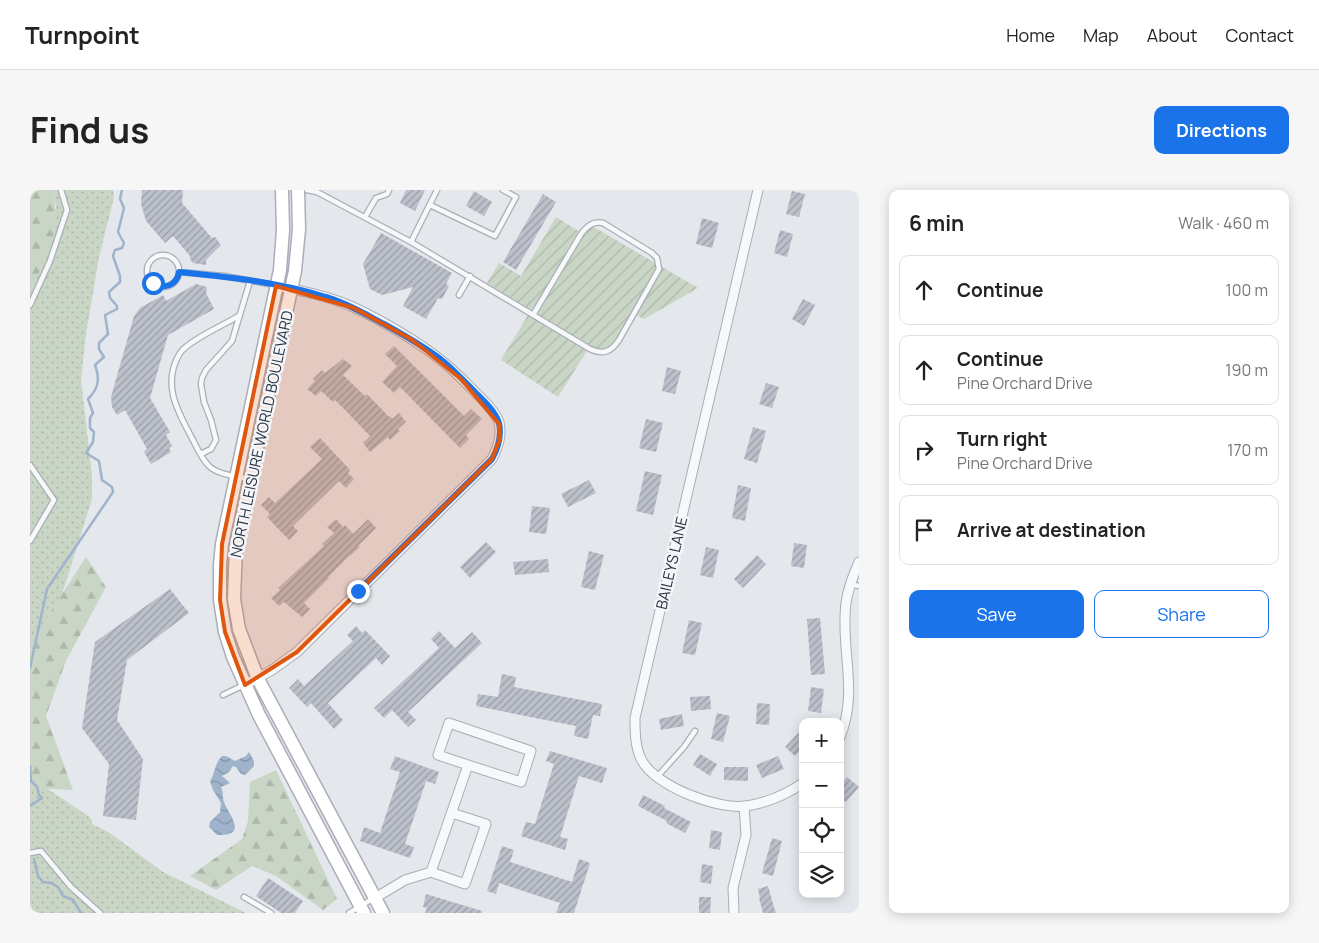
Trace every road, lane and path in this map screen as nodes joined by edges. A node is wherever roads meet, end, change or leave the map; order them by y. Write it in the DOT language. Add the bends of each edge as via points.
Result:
graph roads {
  1 [pos="61,190"];
  2 [pos="282,190"];
  3 [pos="298,190"];
  4 [pos="307,190"];
  5 [pos="389,190"];
  6 [pos="437,190"];
  7 [pos="503,190"];
  8 [pos="758,190"];
  9 [pos="430,205"];
  10 [pos="365,217"];
  11 [pos="411,242"];
  12 [pos="179,272"];
  13 [pos="470,276"];
  14 [pos="250,281"];
  15 [pos="276,286"];
  16 [pos="292,289"];
  17 [pos="459,294"];
  18 [pos="30,305"];
  19 [pos="533,314"];
  20 [pos="239,316"];
  21 [pos="201,454"];
  22 [pos="30,465"];
  23 [pos="236,476"];
  24 [pos="250,479"];
  25 [pos="30,541"];
  26 [pos="859,562"];
  27 [pos="855,585"];
  28 [pos="258,679"];
  29 [pos="245,684"];
  30 [pos="223,695"];
  31 [pos="844,728"];
  32 [pos="695,731"];
  33 [pos="468,765"];
  34 [pos="657,777"];
  35 [pos="799,786"];
  36 [pos="744,806"];
  37 [pos="452,813"];
  38 [pos="30,852"];
  39 [pos="431,872"];
  40 [pos="244,897"];
  41 [pos="375,898"];
  42 [pos="358,911"];
  43 [pos="100,913"];
  44 [pos="271,913"];
  45 [pos="383,913"];
  46 [pos="734,913"];
  1 -- 18 [label="lane" via="67,210 50,261"];
  2 -- 15 [label="street, NORTH LEISURE WORLD BOULEVARD" via="283,230"];
  3 -- 16 [label="street, NORTH LEISURE WORLD BOULEVARD" via="298,250"];
  4 -- 10 [label="lane"];
  5 -- 10 [label="lane" via="376,198"];
  6 -- 9 [label="lane"];
  7 -- 9 [label="lane" via="516,197 495,236"];
  8 -- 34 [label="street, BAILEYS LANE" via="635,718 634,735 641,759"];
  9 -- 11 [label="lane"];
  10 -- 11 [label="lane"];
  11 -- 13 [label="lane"];
  12 -- 12 [label="lane" via="176,261 167,255 151,260 147,270 150,280 162,287 176,281"];
  12 -- 14 [label="lane"];
  13 -- 17 [label="lane"];
  13 -- 19 [label="lane"];
  14 -- 15 [label="lane"];
  14 -- 20 [label="lane"];
  15 -- 16 [label="street"];
  15 -- 23 [label="street, NORTH LEISURE WORLD BOULEVARD"];
  16 -- 24 [label="street, NORTH LEISURE WORLD BOULEVARD"];
  16 -- 28 [label="street" via="354,308 411,339 443,361 495,415 500,440 492,459 297,652"];
  19 -- 19 [label="lane" via="590,349 605,352 613,348 659,269 657,258 603,223 591,224 581,234"];
  20 -- 21 [label="lane" via="230,346 214,360 202,378 204,402 216,440 211,449"];
  20 -- 21 [label="lane" via="185,348 171,380 172,395 180,415"];
  21 -- 23 [label="lane" via="210,467"];
  22 -- 25 [label="lane" via="54,500"];
  23 -- 24 [label="lane"];
  23 -- 29 [label="street, NORTH LEISURE WORLD BOULEVARD" via="222,544 220,600 225,632"];
  24 -- 28 [label="street, NORTH LEISURE WORLD BOULEVARD" via="236,546 234,599 239,629"];
  26 -- 27 [label="street"];
  27 -- 31 [label="street" via="846,604 849,708"];
  28 -- 29 [label="street"];
  28 -- 41 [label="street, NORTH LEISURE WORLD BOULEVARD"];
  29 -- 30 [label="lane"];
  29 -- 42 [label="street, NORTH LEISURE WORLD BOULEVARD"];
  32 -- 34 [label="lane"];
  33 -- 33 [label="street" via="521,782 531,751 449,723 438,755"];
  33 -- 37 [label="street"];
  34 -- 36 [label="street, BAILEYS LANE" via="682,792 715,803"];
  35 -- 36 [label="street, BAILEYS LANE" via="767,801"];
  36 -- 46 [label="street" via="746,835 733,888"];
  37 -- 39 [label="street"];
  37 -- 39 [label="street" via="486,824 465,884"];
  38 -- 43 [label="lane" via="41,851 71,887"];
  39 -- 41 [label="street" via="405,880"];
  40 -- 44 [label="lane"];
  41 -- 42 [label="lane"];
  41 -- 45 [label="street, NORTH LEISURE WORLD BOULEVARD"];
}
